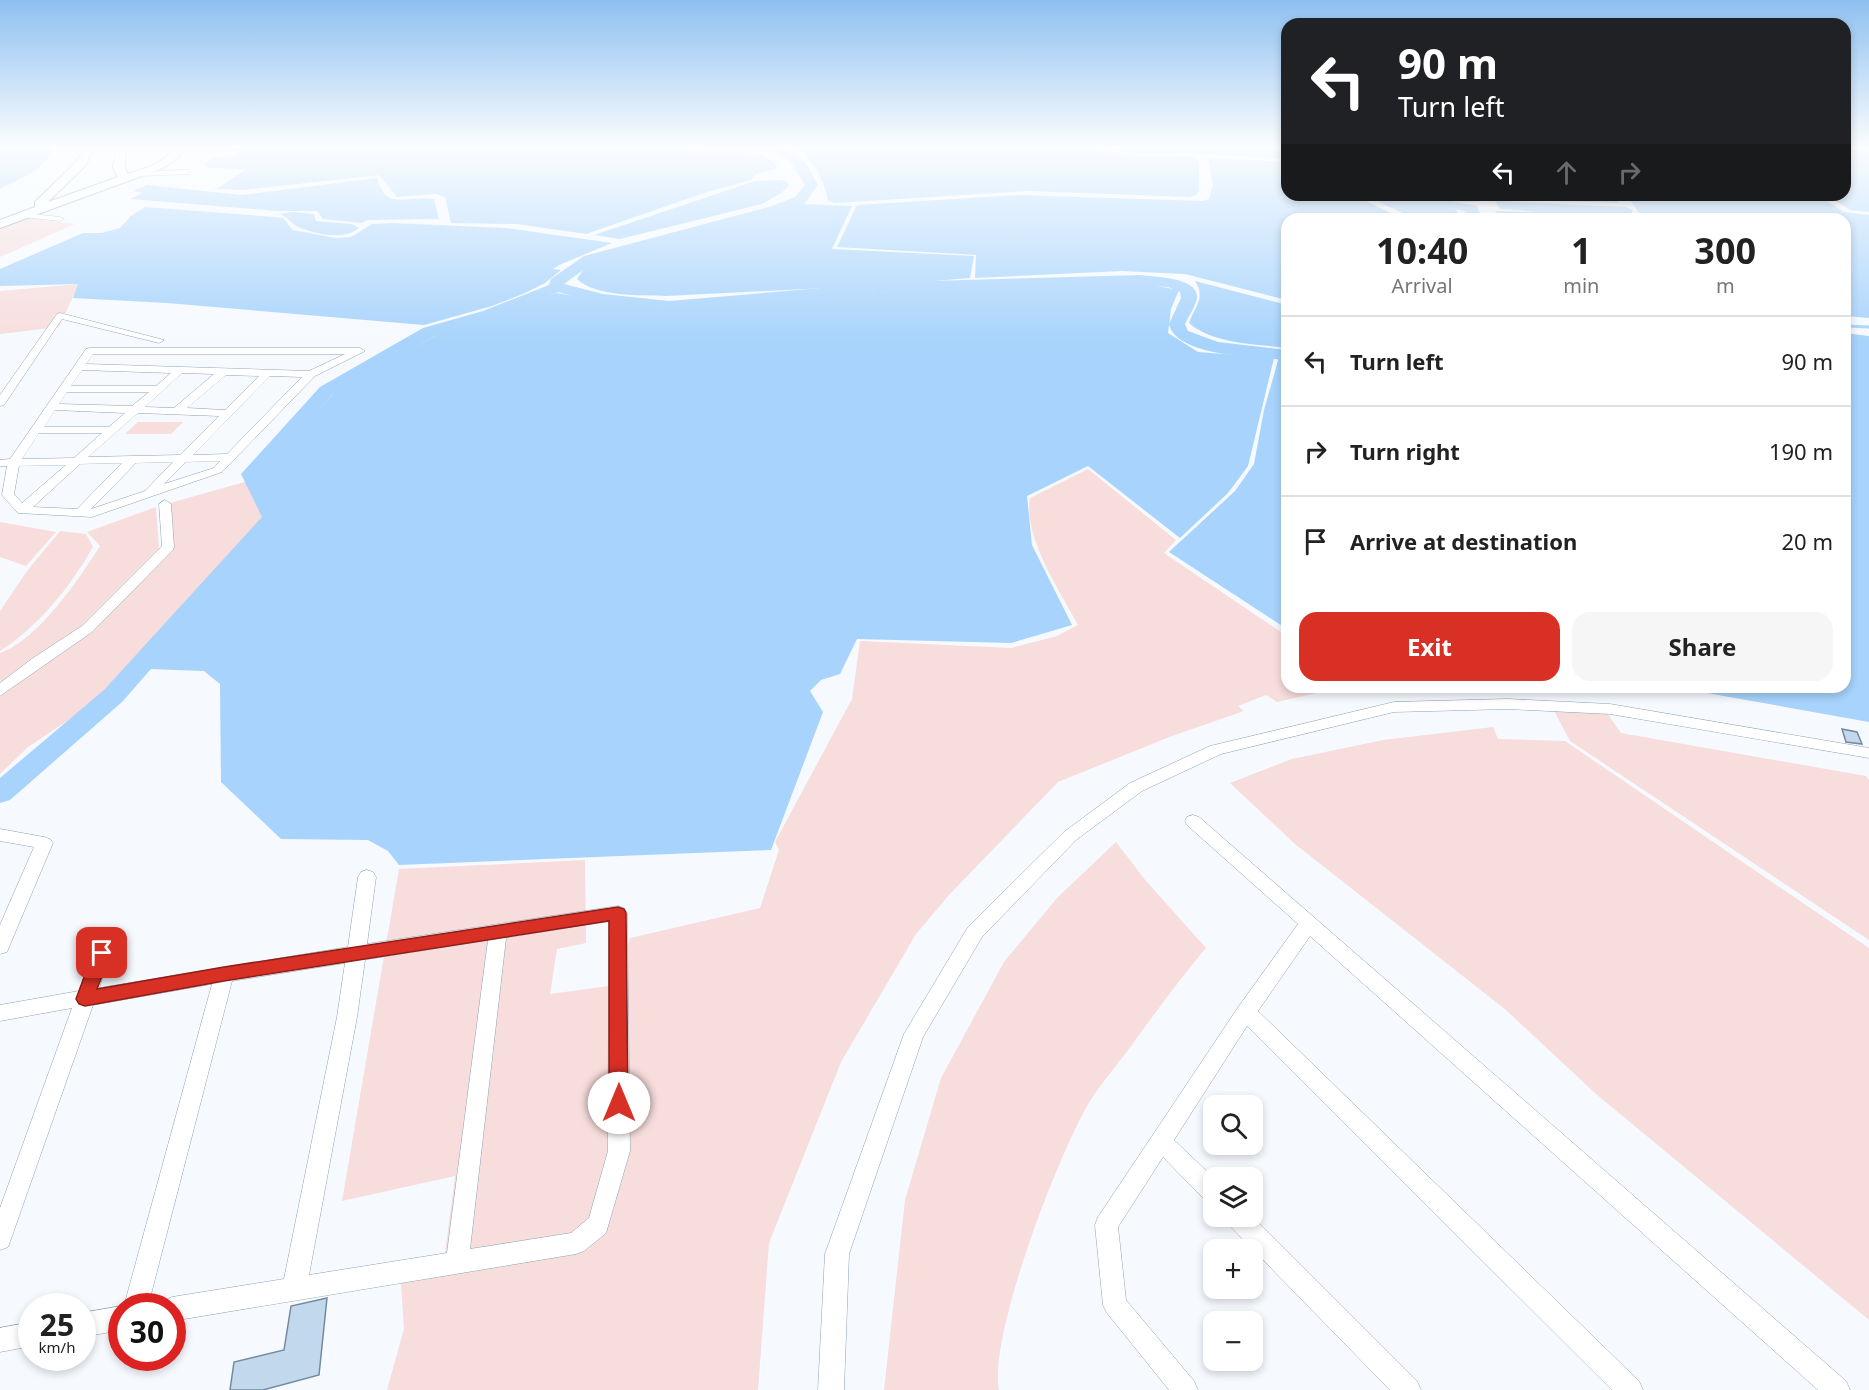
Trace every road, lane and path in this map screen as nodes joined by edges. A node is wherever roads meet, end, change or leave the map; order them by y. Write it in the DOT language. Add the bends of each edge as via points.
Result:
graph roads {
  1 [pos="27,214"];
  2 [pos="24,215"];
  3 [pos="60,219"];
  4 [pos="0,224"];
  5 [pos="159,340"];
  6 [pos="79,367"];
  7 [pos="180,370"];
  8 [pos="224,371"];
  9 [pos="268,372"];
  10 [pos="311,374"];
  11 [pos="64,389"];
  12 [pos="159,389"];
  13 [pos="0,403"];
  14 [pos="51,407"];
  15 [pos="135,410"];
  16 [pos="177,411"];
  17 [pos="228,413"];
  18 [pos="36,430"];
  19 [pos="113,430"];
  20 [pos="232,457"];
  21 [pos="182,458"];
  22 [pos="133,459"];
  23 [pos="79,460"];
  24 [pos="14,462"];
  25 [pos="0,463"];
  26 [pos="148,494"];
  27 [pos="165,504"];
  28 [pos="22,510"];
  29 [pos="80,513"];
  30 [pos="0,691"];
  31 [pos="1866,757"];
  32 [pos="1193,821"];
  33 [pos="0,835"];
  34 [pos="367,877"];
  35 [pos="1309,923"];
  36 [pos="497,939"];
  37 [pos="0,947"];
  38 [pos="102,953"];
  39 [pos="355,954"];
  40 [pos="224,974"];
  41 [pos="85,999"];
  42 [pos="1246,1012"];
  43 [pos="0,1013"];
  44 [pos="1161,1141"];
  45 [pos="1203,1183"];
  46 [pos="1247,1227"];
  47 [pos="0,1239"];
  48 [pos="457,1263"];
  49 [pos="294,1290"];
  50 [pos="139,1293"];
  51 [pos="186,1307"];
  52 [pos="18,1337"];
  53 [pos="0,1340"];
  54 [pos="831,1390"];
  55 [pos="1185,1390"];
  56 [pos="1408,1390"];
  57 [pos="1630,1390"];
  58 [pos="1837,1390"];
  1 -- 2 [label="street"];
  2 -- 3 [label="street"];
  2 -- 4 [label="street"];
  5 -- 13 [label="street" via="60,316"];
  6 -- 7 [label="street"];
  6 -- 10 [label="street" via="90,351 360,351"];
  6 -- 11 [label="street"];
  7 -- 8 [label="street"];
  7 -- 12 [label="street"];
  8 -- 9 [label="street"];
  8 -- 16 [label="street"];
  9 -- 10 [label="street"];
  9 -- 17 [label="street"];
  10 -- 20 [label="street"];
  11 -- 12 [label="street"];
  11 -- 14 [label="street"];
  12 -- 15 [label="street"];
  14 -- 15 [label="street"];
  14 -- 18 [label="street"];
  15 -- 16 [label="street"];
  15 -- 19 [label="street"];
  16 -- 17 [label="street"];
  17 -- 21 [label="street"];
  18 -- 19 [label="street"];
  18 -- 24 [label="street"];
  19 -- 23 [label="street"];
  20 -- 21 [label="street"];
  20 -- 26 [label="street" via="218,470"];
  21 -- 22 [label="street"];
  21 -- 26 [label="street"];
  22 -- 23 [label="street"];
  22 -- 29 [label="street"];
  23 -- 24 [label="street"];
  23 -- 28 [label="street"];
  24 -- 25 [label="street"];
  24 -- 28 [label="street" via="8,495"];
  26 -- 29 [label="street" via="92,513"];
  27 -- 30 [label="street" via="168,547 87,630"];
  28 -- 29 [label="street"];
  31 -- 54 [label="street" via="1610,709 1508,704 1394,707 1215,750 1136,787 1070,836 975,932 914,1034 837,1254"];
  32 -- 35 [label="street"];
  33 -- 37 [label="street" via="44,843"];
  34 -- 39 [label="street"];
  35 -- 42 [label="street"];
  35 -- 58 [label="street"];
  36 -- 48 [label="street"];
  38 -- 41 [label="street"];
  39 -- 40 [label="street"];
  39 -- 48 [label="street" via="618,913 619,1150 598,1225 576,1243"];
  39 -- 49 [label="street" via="347,1017"];
  40 -- 41 [label="street"];
  40 -- 50 [label="street"];
  41 -- 43 [label="street"];
  41 -- 47 [label="street"];
  42 -- 44 [label="street"];
  42 -- 57 [label="street"];
  44 -- 45 [label="street"];
  44 -- 55 [label="street" via="1106,1226 1115,1305"];
  46 -- 56 [label="street"];
  48 -- 49 [label="street"];
  49 -- 51 [label="street"];
  52 -- 53 [label="street"];
}
